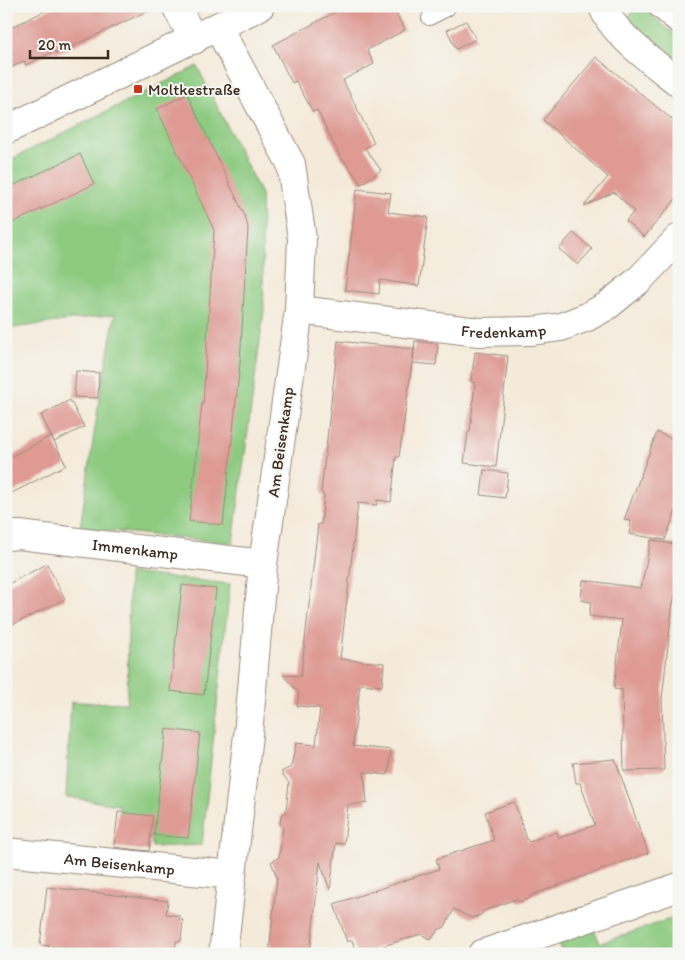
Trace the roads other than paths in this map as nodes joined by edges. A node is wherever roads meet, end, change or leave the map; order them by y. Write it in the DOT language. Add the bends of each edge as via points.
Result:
graph roads {
  1 [pos="176,6"];
  2 [pos="260,6"];
  3 [pos="449,6"];
  4 [pos="603,6"];
  5 [pos="663,6"];
  6 [pos="429,18"];
  7 [pos="679,19"];
  8 [pos="218,27"];
  9 [pos="194,40"];
  10 [pos="679,83"];
  11 [pos="6,130"];
  12 [pos="679,238"];
  13 [pos="299,310"];
  14 [pos="6,536"];
  15 [pos="263,564"];
  16 [pos="6,852"];
  17 [pos="232,875"];
  18 [pos="679,887"];
  19 [pos="223,954"];
  20 [pos="482,954"];
  1 -- 9 [label="street"];
  2 -- 8 [label="street"];
  3 -- 6 [label="lane"];
  4 -- 10 [label="street" via="615,29"];
  5 -- 7 [label="street"];
  8 -- 9 [label="street"];
  8 -- 13 [label="street, Am Beisenkamp" via="291,164 302,239"];
  9 -- 11 [label="street"];
  12 -- 13 [label="street, Fredenkamp" via="639,280 607,306 561,327 479,332"];
  13 -- 15 [label="street, Am Beisenkamp"];
  14 -- 15 [label="street, Immenkamp"];
  15 -- 17 [label="street, Am Beisenkamp"];
  16 -- 17 [label="street, Am Beisenkamp"];
  17 -- 19 [label="street, Am Beisenkamp"];
  18 -- 20 [label="street"];
}
